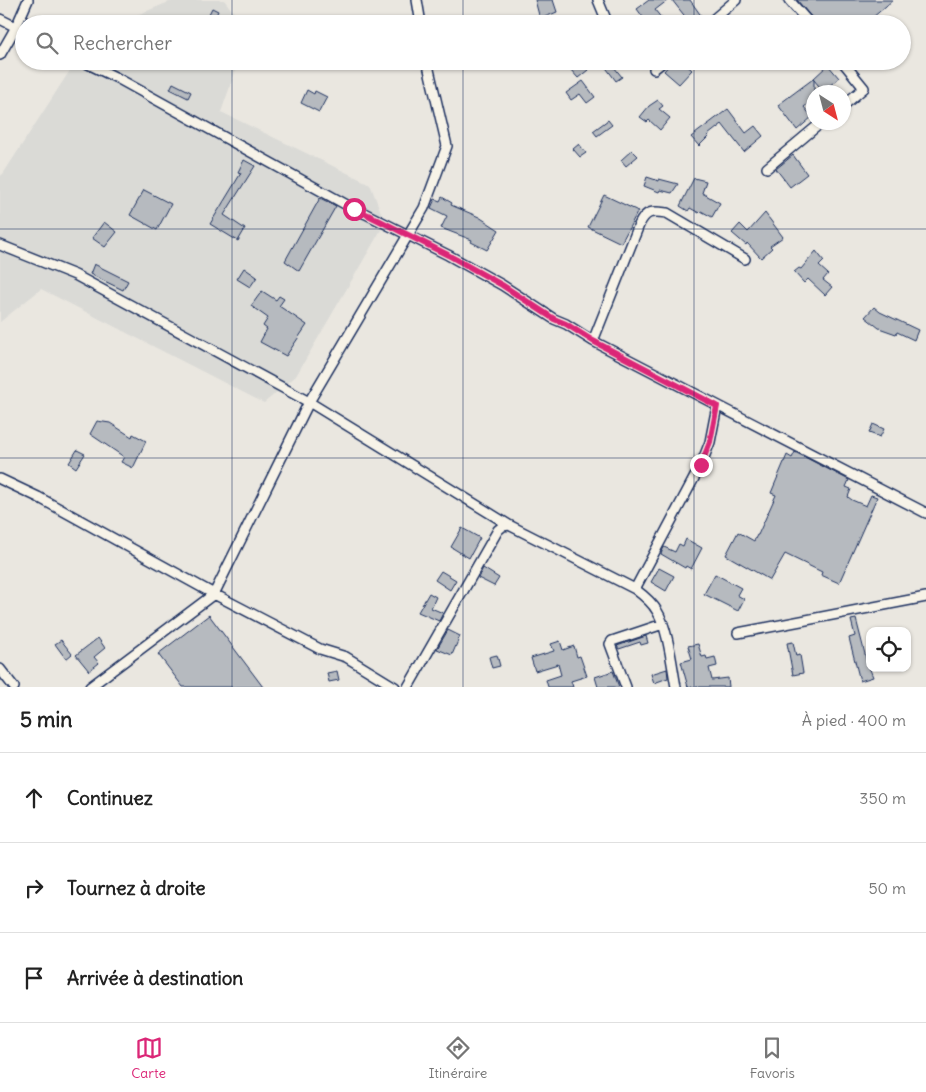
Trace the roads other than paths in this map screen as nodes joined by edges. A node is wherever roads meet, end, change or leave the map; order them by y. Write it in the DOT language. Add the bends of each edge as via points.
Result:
graph roads {
  1 [pos="28,0"];
  2 [pos="407,0"];
  3 [pos="598,0"];
  4 [pos="736,0"];
  5 [pos="789,0"];
  6 [pos="417,3"];
  7 [pos="24,15"];
  8 [pos="604,15"];
  9 [pos="718,15"];
  10 [pos="802,15"];
  11 [pos="0,19"];
  12 [pos="15,26"];
  13 [pos="15,36"];
  14 [pos="0,55"];
  15 [pos="101,70"];
  16 [pos="429,70"];
  17 [pos="849,70"];
  18 [pos="851,99"];
  19 [pos="812,130"];
  20 [pos="767,168"];
  21 [pos="408,234"];
  22 [pos="0,245"];
  23 [pos="745,259"];
  24 [pos="593,341"];
  25 [pos="310,402"];
  26 [pos="717,406"];
  27 [pos="0,478"];
  28 [pos="926,513"];
  29 [pos="509,525"];
  30 [pos="635,589"];
  31 [pos="214,594"];
  32 [pos="926,597"];
  33 [pos="663,624"];
  34 [pos="738,633"];
  35 [pos="0,669"];
  36 [pos="14,687"];
  37 [pos="90,687"];
  38 [pos="395,687"];
  39 [pos="408,687"];
  40 [pos="626,687"];
  41 [pos="676,687"];
  1 -- 7 [label="street"];
  2 -- 6 [label="street"];
  3 -- 8 [label="street"];
  4 -- 9 [label="street"];
  5 -- 10 [label="street"];
  11 -- 12 [label="street"];
  13 -- 14 [label="street"];
  15 -- 21 [label="street" via="354,209"];
  16 -- 21 [label="street" via="447,146 424,208"];
  17 -- 18 [label="street" via="864,88"];
  19 -- 20 [label="street"];
  21 -- 24 [label="street" via="502,285"];
  21 -- 25 [label="street"];
  22 -- 25 [label="street" via="75,276"];
  23 -- 24 [label="street" via="667,214 648,213 642,218"];
  24 -- 26 [label="street"];
  25 -- 29 [label="street"];
  25 -- 31 [label="street"];
  26 -- 28 [label="street"];
  26 -- 30 [label="street" via="710,442 701,465"];
  27 -- 31 [label="street"];
  29 -- 30 [label="street"];
  29 -- 39 [label="street" via="498,530"];
  30 -- 33 [label="street" via="658,611"];
  31 -- 37 [label="street"];
  31 -- 38 [label="street" via="320,649 346,657"];
  32 -- 34 [label="street"];
  33 -- 40 [label="street" via="610,644"];
  33 -- 41 [label="street"];
  35 -- 36 [label="street"];
}
